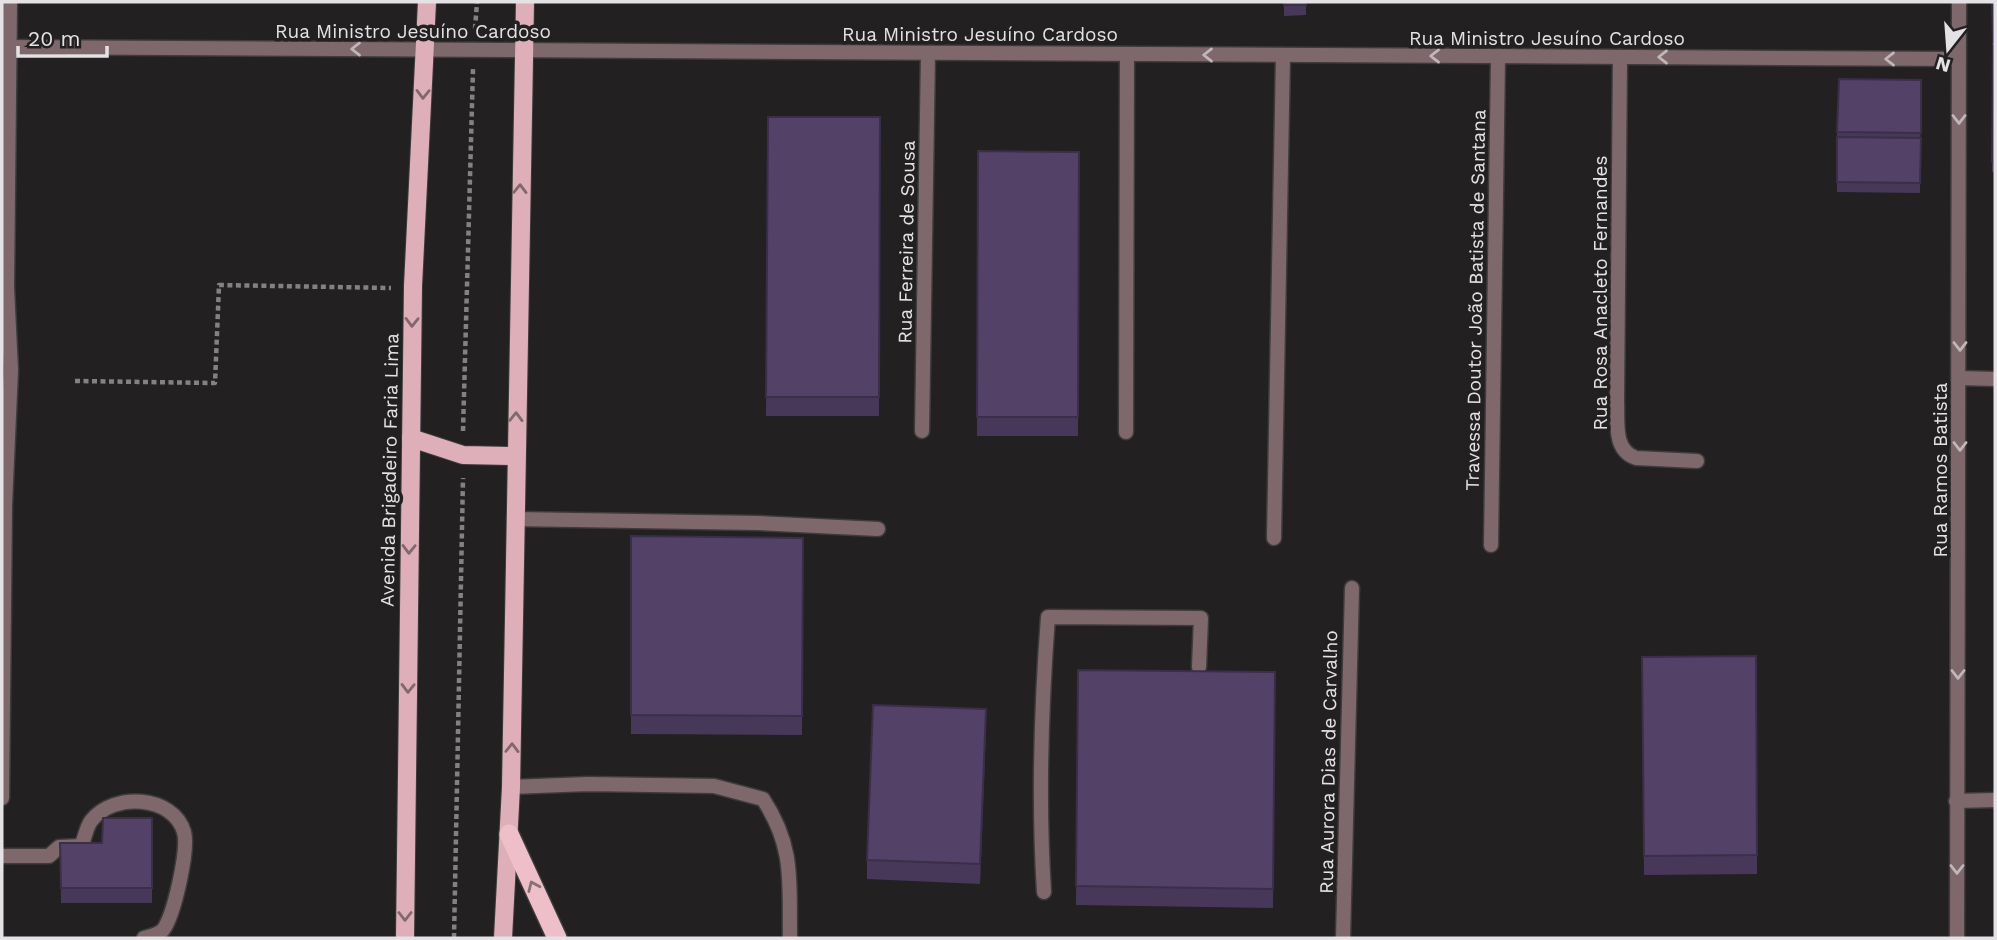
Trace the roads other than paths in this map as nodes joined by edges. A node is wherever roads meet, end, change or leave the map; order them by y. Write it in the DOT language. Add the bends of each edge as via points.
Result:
graph roads {
  1 [pos="10,2"];
  2 [pos="427,2"];
  3 [pos="524,2"];
  4 [pos="1959,2"];
  5 [pos="6,47"];
  6 [pos="424,50"];
  7 [pos="522,51"];
  8 [pos="928,53"];
  9 [pos="1127,54"];
  10 [pos="1283,55"];
  11 [pos="1498,57"];
  12 [pos="1620,57"];
  13 [pos="1958,59"];
  14 [pos="5,286"];
  15 [pos="1960,378"];
  16 [pos="1995,379"];
  17 [pos="922,431"];
  18 [pos="1126,432"];
  19 [pos="411,438"];
  20 [pos="516,456"];
  21 [pos="1697,461"];
  22 [pos="3,505"];
  23 [pos="514,519"];
  24 [pos="877,529"];
  25 [pos="1274,538"];
  26 [pos="1491,544"];
  27 [pos="1352,588"];
  28 [pos="1199,667"];
  29 [pos="2,731"];
  30 [pos="511,787"];
  31 [pos="2,798"];
  32 [pos="1995,800"];
  33 [pos="1956,801"];
  34 [pos="509,834"];
  35 [pos="2,856"];
  36 [pos="1044,892"];
  37 [pos="144,938"];
  38 [pos="405,938"];
  39 [pos="503,938"];
  40 [pos="557,938"];
  41 [pos="790,938"];
  42 [pos="1343,938"];
  43 [pos="1957,938"];
  1 -- 5 [label="street"];
  2 -- 6 [label="main road, Avenida Brigadeiro Faria Lima"];
  3 -- 7 [label="main road"];
  4 -- 13 [label="street, Rua Ramos Batista"];
  6 -- 5 [label="street, Rua Ministro Jesuíno Cardoso, one-way"];
  5 -- 14 [label="street"];
  6 -- 7 [label="street, Rua Ministro Jesuíno Cardoso"];
  6 -- 19 [label="main road, Avenida Brigadeiro Faria Lima, one-way"];
  7 -- 8 [label="street, Rua Ministro Jesuíno Cardoso"];
  20 -- 7 [label="main road, one-way"];
  8 -- 9 [label="street, Rua Ministro Jesuíno Cardoso"];
  8 -- 17 [label="street, Rua Ferreira de Sousa"];
  10 -- 9 [label="street, Rua Ministro Jesuíno Cardoso, one-way"];
  9 -- 18 [label="street"];
  11 -- 10 [label="street, Rua Ministro Jesuíno Cardoso, one-way"];
  10 -- 25 [label="street"];
  11 -- 12 [label="street, Rua Ministro Jesuíno Cardoso"];
  11 -- 26 [label="street, Travessa Doutor João Batista de Santana"];
  13 -- 12 [label="street, Rua Ministro Jesuíno Cardoso, one-way"];
  12 -- 21 [label="street, Rua Rosa Anacleto Fernandes" via="1620,446 1626,455 1636,458"];
  13 -- 15 [label="street, Rua Ramos Batista, one-way"];
  14 -- 22 [label="street" via="11,370"];
  15 -- 16 [label="street"];
  15 -- 33 [label="street, Rua Ramos Batista, one-way"];
  19 -- 20 [label="main road" via="463,455"];
  19 -- 38 [label="main road, Avenida Brigadeiro Faria Lima, one-way"];
  20 -- 23 [label="main road"];
  22 -- 29 [label="street"];
  23 -- 24 [label="street"];
  30 -- 23 [label="main road, one-way"];
  27 -- 42 [label="street, Rua Aurora Dias de Carvalho"];
  28 -- 36 [label="street" via="1201,618 1048,617 1040,734"];
  29 -- 31 [label="street"];
  30 -- 34 [label="main road"];
  30 -- 41 [label="street" via="714,786 763,799 780,826 790,876"];
  32 -- 33 [label="street"];
  33 -- 43 [label="street, Rua Ramos Batista, one-way"];
  34 -- 39 [label="main road"];
  40 -- 34 [label="highway, one-way"];
  35 -- 37 [label="street" via="49,856 59,848 81,846 90,822 111,805 136,802 163,808 176,816 185,834 177,898 172,918 160,933"];
}
